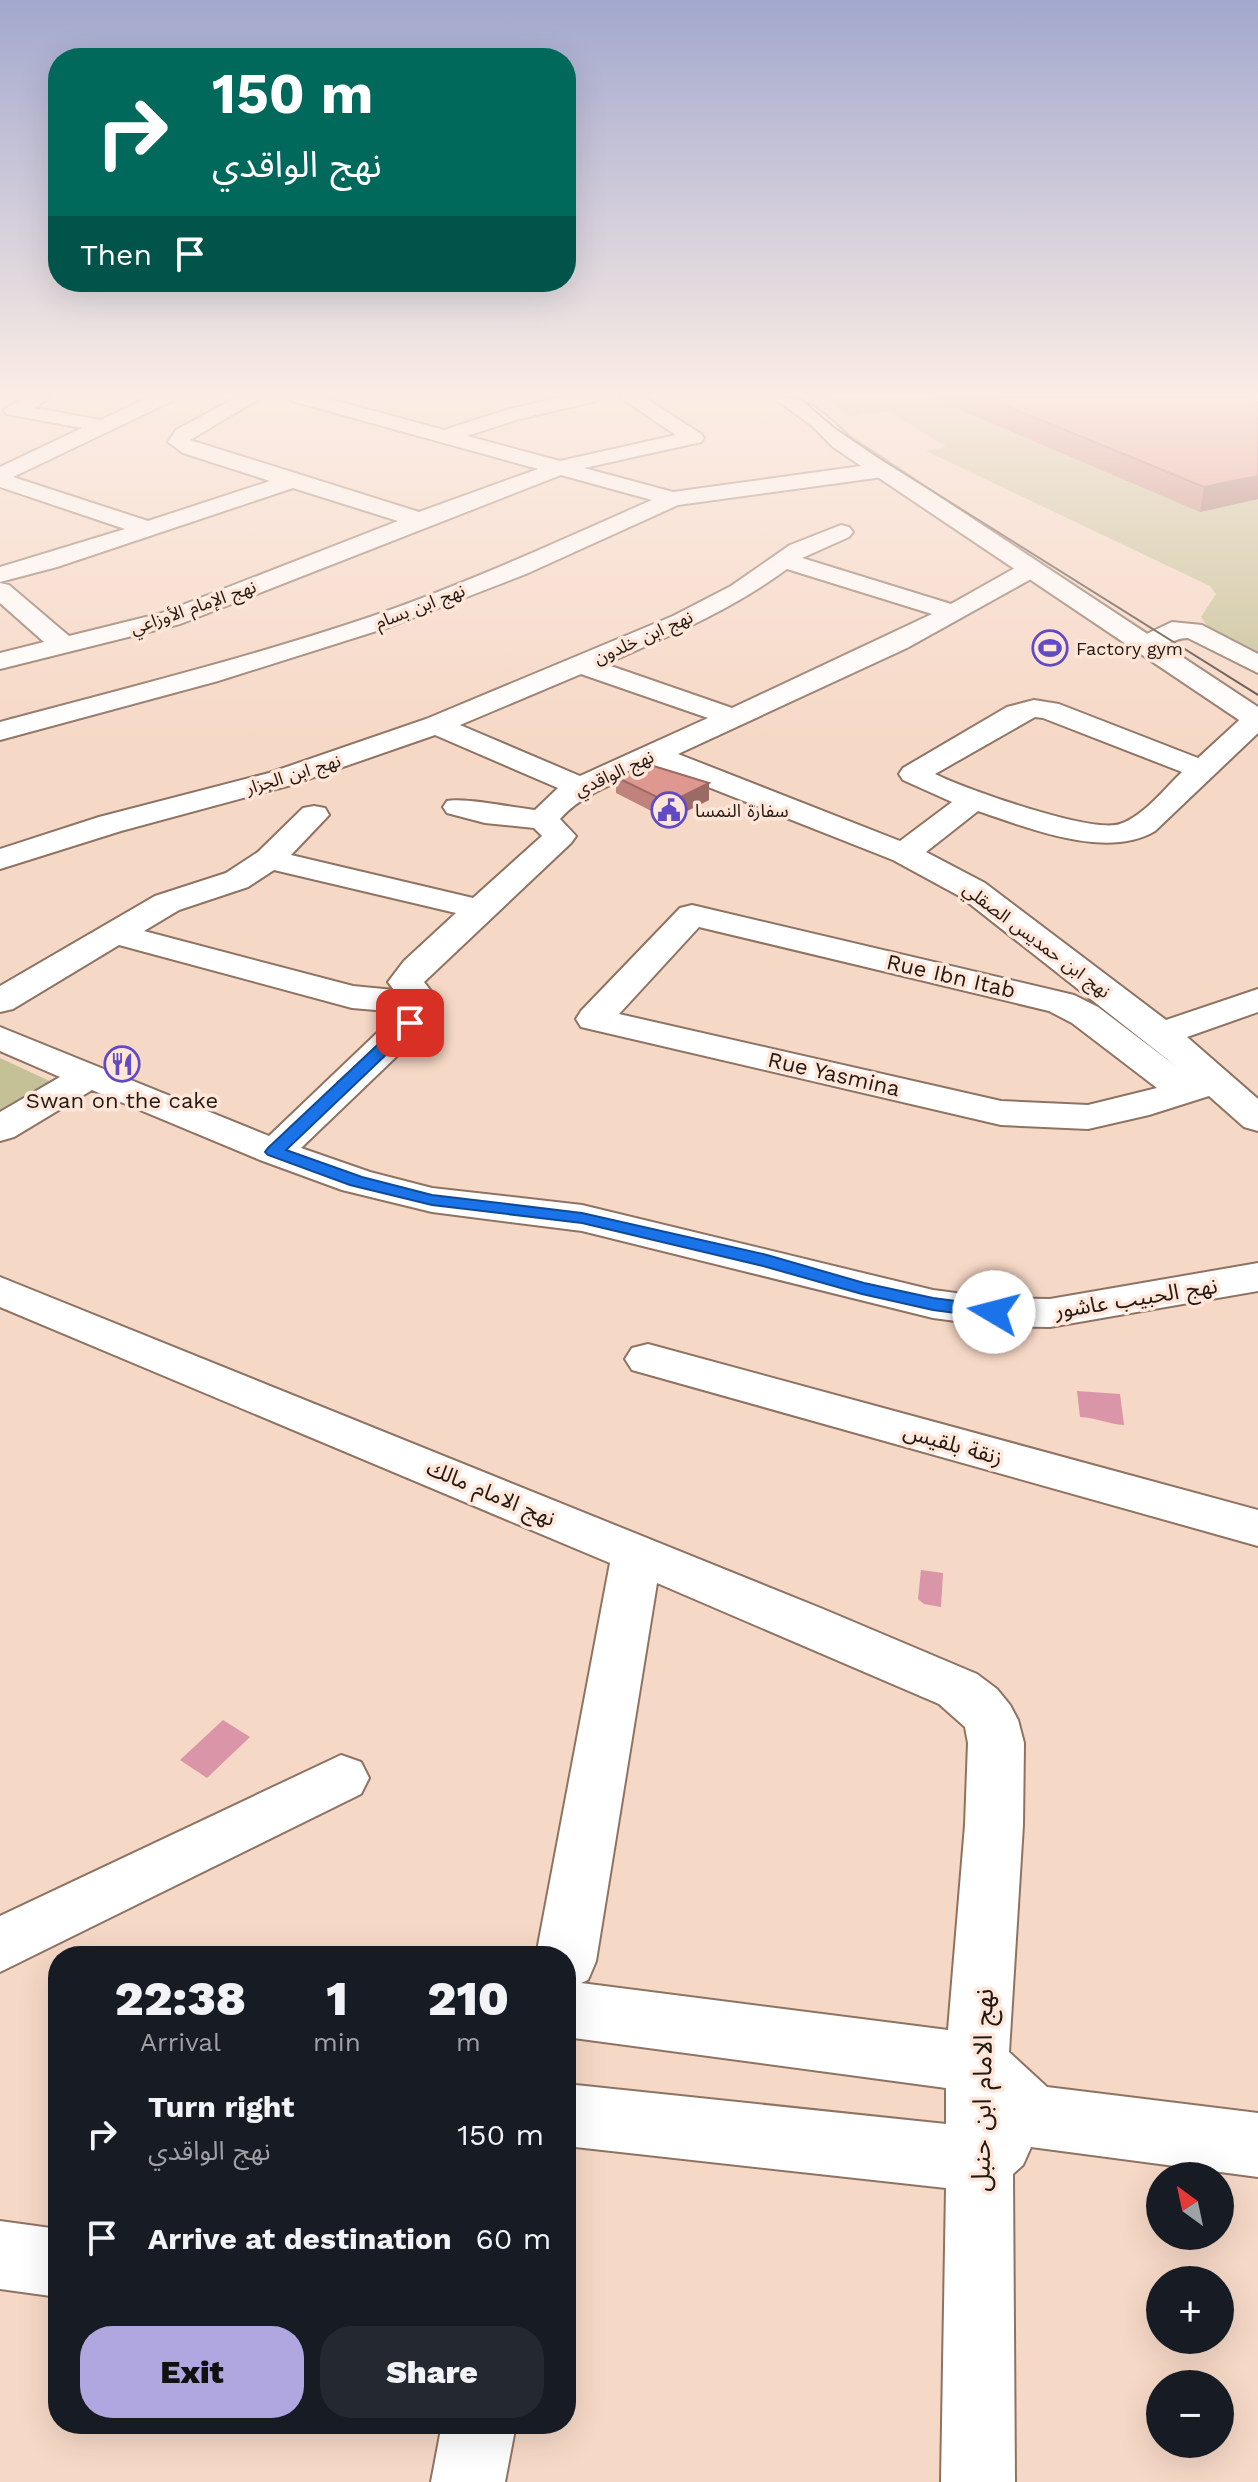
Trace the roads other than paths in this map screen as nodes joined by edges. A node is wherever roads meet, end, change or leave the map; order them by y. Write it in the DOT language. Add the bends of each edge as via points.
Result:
graph roads {
  1 [pos="102,513"];
  2 [pos="197,513"];
  3 [pos="396,513"];
  4 [pos="439,513"];
  5 [pos="642,513"];
  6 [pos="947,513"];
  7 [pos="420,520"];
  8 [pos="149,529"];
  9 [pos="841,532"];
  10 [pos="782,560"];
  11 [pos="1031,569"];
  12 [pos="0,575"];
  13 [pos="0,590"];
  14 [pos="951,612"];
  15 [pos="1145,645"];
  16 [pos="64,646"];
  17 [pos="0,661"];
  18 [pos="581,665"];
  19 [pos="1258,665"];
  20 [pos="731,717"];
  21 [pos="1258,720"];
  22 [pos="436,725"];
  23 [pos="0,731"];
  24 [pos="654,755"];
  25 [pos="1201,769"];
  26 [pos="578,786"];
  27 [pos="974,800"];
  28 [pos="458,807"];
  29 [pos="314,815"];
  30 [pos="543,820"];
  31 [pos="904,853"];
  32 [pos="0,859"];
  33 [pos="269,859"];
  34 [pos="483,910"];
  35 [pos="692,915"];
  36 [pos="113,933"];
  37 [pos="1258,1000"];
  38 [pos="0,1001"];
  39 [pos="422,1003"];
  40 [pos="1161,1034"];
  41 [pos="0,1038"];
  42 [pos="88,1076"];
  43 [pos="1198,1086"];
  44 [pos="1258,1119"];
  45 [pos="0,1129"];
  46 [pos="274,1152"];
  47 [pos="1258,1277"];
  48 [pos="0,1291"];
  49 [pos="648,1359"];
  50 [pos="1258,1528"];
  51 [pos="637,1554"];
  52 [pos="978,1704"];
  53 [pos="341,1778"];
  54 [pos="0,1945"];
  55 [pos="569,1946"];
  56 [pos="576,2010"];
  57 [pos="977,2063"];
  58 [pos="576,2116"];
  59 [pos="1031,2116"];
  60 [pos="1258,2145"];
  61 [pos="980,2160"];
  62 [pos="0,2255"];
  63 [pos="48,2262"];
  64 [pos="477,2434"];
  65 [pos="468,2482"];
  66 [pos="978,2482"];
  1 -- 8 [label="street"];
  2 -- 8 [label="street"];
  3 -- 7 [label="street"];
  4 -- 7 [label="street, نهج الإمام الأوزاعي"];
  5 -- 23 [label="street, نهج ابن بسام" via="380,622"];
  6 -- 11 [label="main road"];
  7 -- 16 [label="street, نهج الإمام الأوزاعي" via="171,619"];
  8 -- 12 [label="street"];
  9 -- 10 [label="street, نهج ابن خلدون" via="807,543"];
  10 -- 14 [label="street"];
  10 -- 18 [label="street, نهج ابن خلدون" via="714,605"];
  11 -- 14 [label="street, نهج الواقدي"];
  11 -- 15 [label="main road"];
  13 -- 16 [label="street"];
  14 -- 20 [label="street, نهج الواقدي" via="898,642"];
  15 -- 19 [label="street" via="1172,630 1193,630"];
  15 -- 21 [label="main road"];
  16 -- 17 [label="street, نهج الإمام الأوزاعي"];
  18 -- 20 [label="street, نهج ابن خلدون"];
  18 -- 22 [label="street, نهج ابن الجزار"];
  20 -- 24 [label="street, نهج الواقدي"];
  21 -- 25 [label="street"];
  22 -- 26 [label="street"];
  22 -- 32 [label="street, نهج ابن الجزار" via="280,779"];
  24 -- 26 [label="street, نهج الواقدي"];
  24 -- 31 [label="street, نهج ابن حمديس الصقلي"];
  25 -- 27 [label="street" via="1144,824 1124,834 1101,835"];
  25 -- 27 [label="street" via="1034,708 915,772 915,777"];
  26 -- 30 [label="street, نهج الواقدي"];
  27 -- 31 [label="street"];
  28 -- 30 [label="street"];
  29 -- 33 [label="street"];
  30 -- 34 [label="street" via="560,836"];
  31 -- 40 [label="street, نهج ابن حمديس الصقلي" via="973,890"];
  33 -- 34 [label="street"];
  33 -- 36 [label="street" via="230,884 185,895"];
  34 -- 39 [label="street" via="406,982"];
  35 -- 43 [label="street, Rue Ibn Itab" via="1061,1003"];
  35 -- 43 [label="street, Rue Yasmina" via="594,1019 1001,1113 1088,1117"];
  36 -- 38 [label="street"];
  36 -- 39 [label="street" via="352,997"];
  37 -- 40 [label="street"];
  39 -- 46 [label="street" via="410,1023"];
  40 -- 43 [label="street, نهج ابن حمديس الصقلي"];
  41 -- 42 [label="street, نهج الحبيب عاشور"];
  42 -- 45 [label="street"];
  42 -- 46 [label="street, نهج الحبيب عاشور"];
  43 -- 44 [label="street, نهج ابن حمديس الصقلي"];
  46 -- 47 [label="street, نهج الحبيب عاشور" via="432,1200 582,1218 862,1288 994,1312 1050,1313"];
  48 -- 51 [label="street, نهج الامام مالك"];
  49 -- 50 [label="street, زنقة بلقيس"];
  51 -- 52 [label="street, نهج الامام مالك" via="931,1676"];
  51 -- 55 [label="street"];
  52 -- 57 [label="street, نهج الامام ابن حنبل" via="991,1720 996,1743"];
  53 -- 54 [label="street"];
  56 -- 57 [label="street"];
  57 -- 59 [label="street"];
  57 -- 61 [label="street, نهج الامام ابن حنبل"];
  58 -- 61 [label="street"];
  59 -- 60 [label="street"];
  59 -- 61 [label="street"];
  61 -- 66 [label="street, نهج الامام ابن حنبل"];
  62 -- 63 [label="street"];
  64 -- 65 [label="street"];
}
